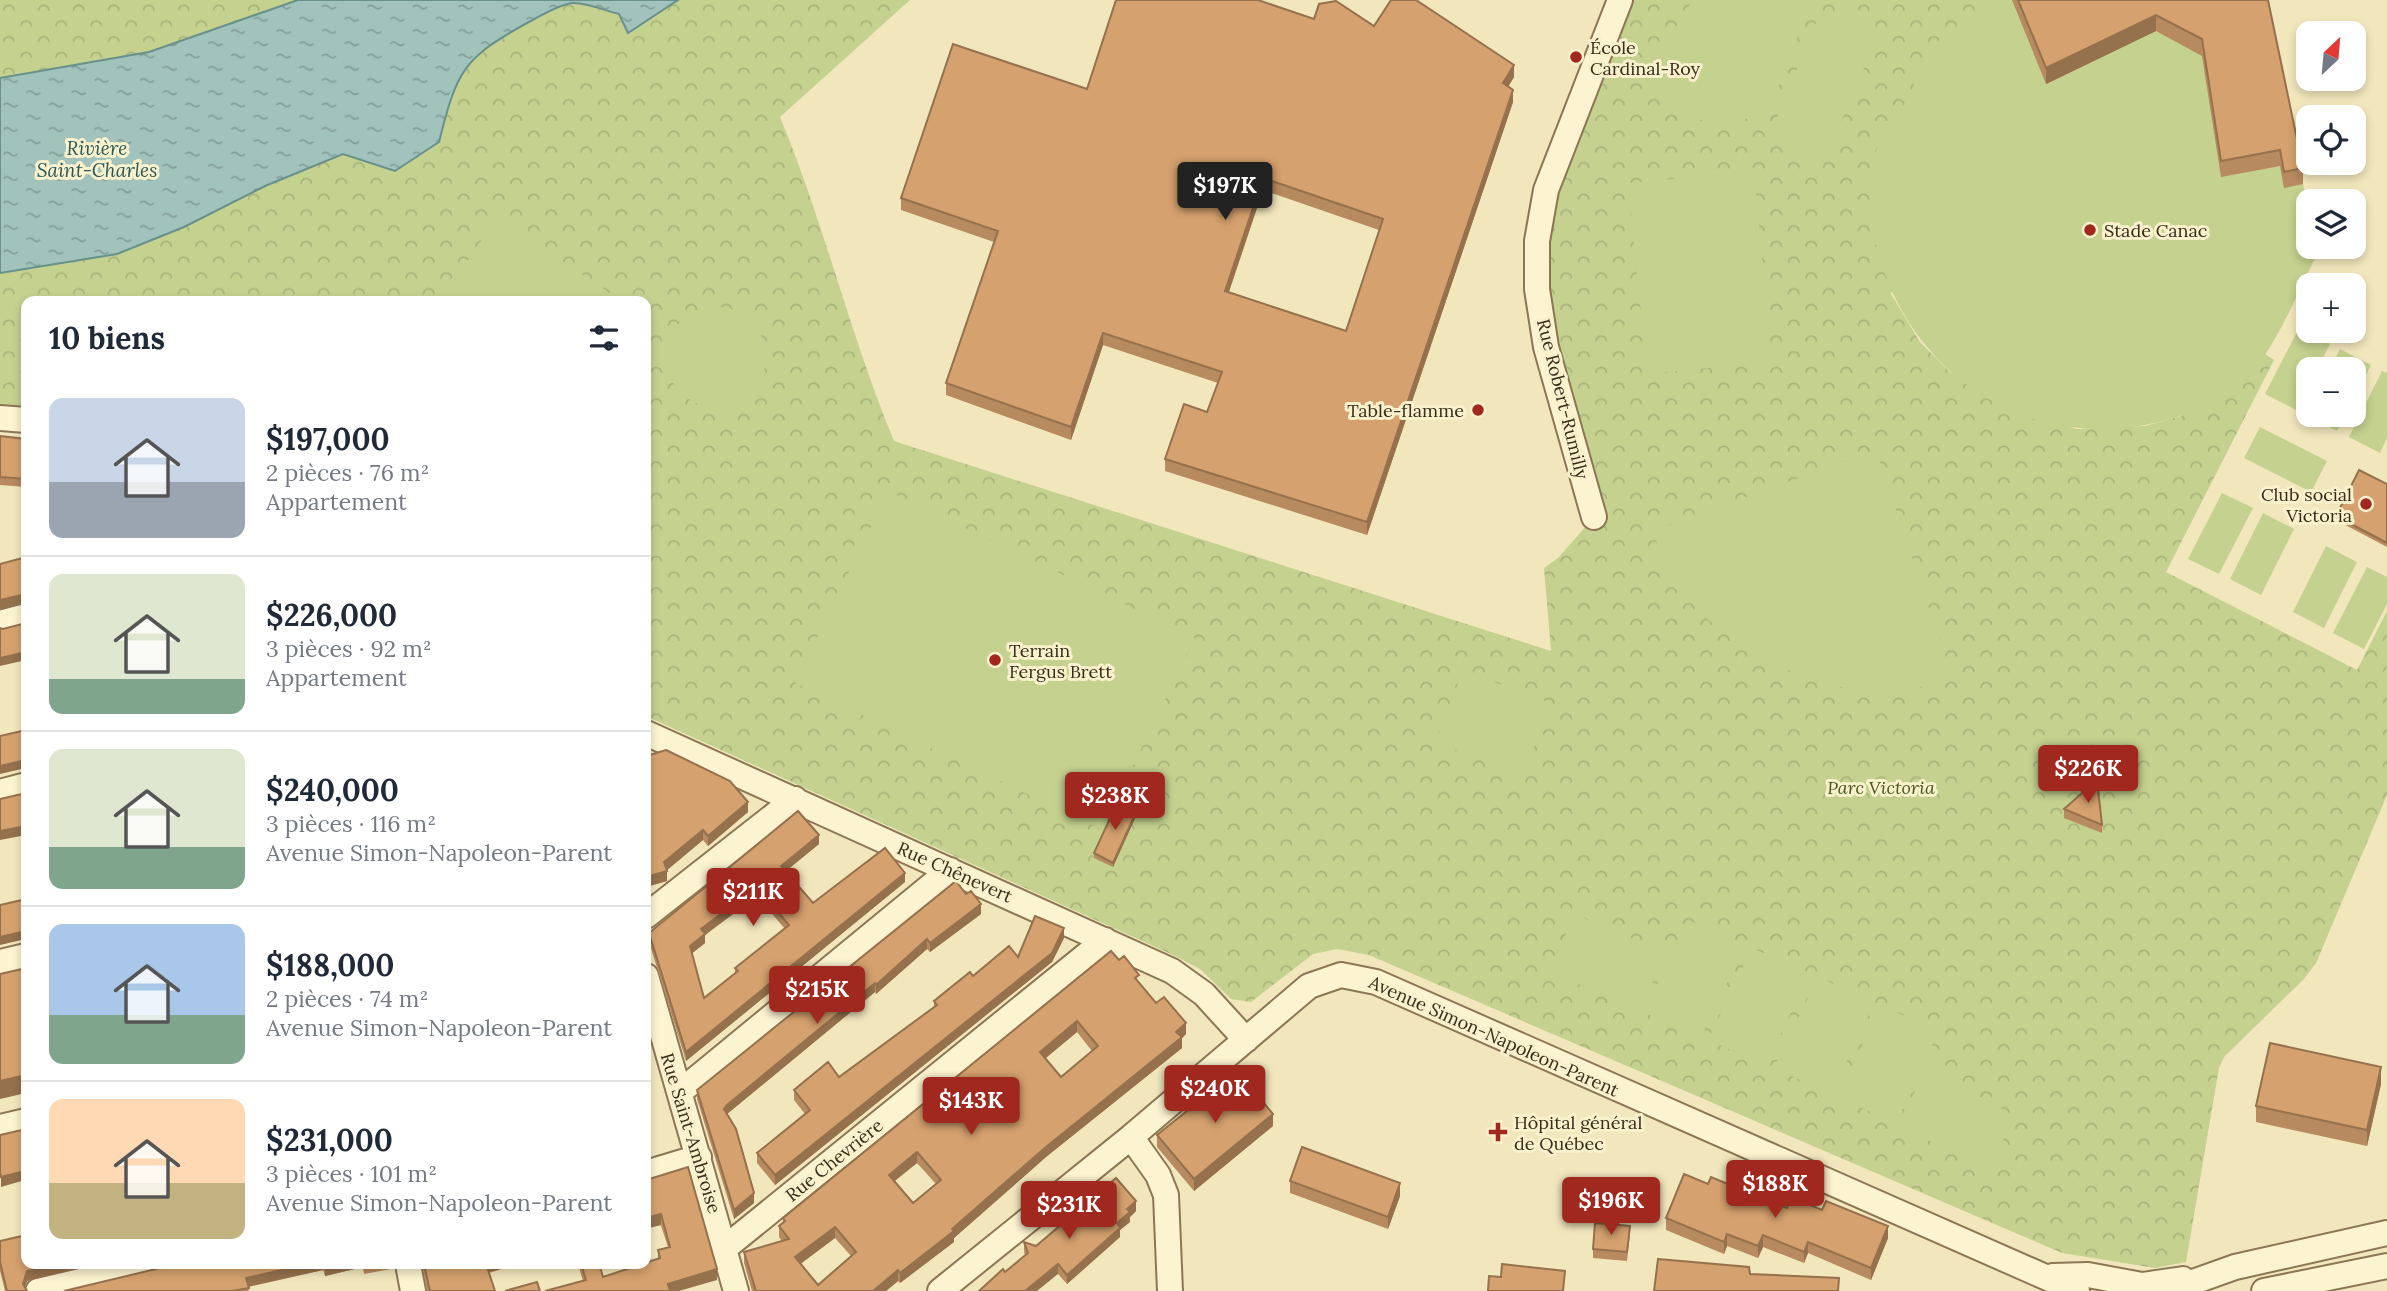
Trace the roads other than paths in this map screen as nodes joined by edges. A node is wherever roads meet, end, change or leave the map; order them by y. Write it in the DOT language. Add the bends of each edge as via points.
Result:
graph roads {
  1 [pos="1620,0"];
  2 [pos="0,418"];
  3 [pos="21,420"];
  4 [pos="1594,517"];
  5 [pos="21,617"];
  6 [pos="0,623"];
  7 [pos="651,735"];
  8 [pos="21,786"];
  9 [pos="0,792"];
  10 [pos="795,799"];
  11 [pos="950,870"];
  12 [pos="651,912"];
  13 [pos="1105,940"];
  14 [pos="21,957"];
  15 [pos="0,962"];
  16 [pos="651,1016"];
  17 [pos="654,1040"];
  18 [pos="1246,1040"];
  19 [pos="680,1092"];
  20 [pos="21,1122"];
  21 [pos="0,1127"];
  22 [pos="1131,1138"];
  23 [pos="699,1157"];
  24 [pos="651,1171"];
  25 [pos="2387,1233"];
  26 [pos="725,1248"];
  27 [pos="2387,1266"];
  28 [pos="132,1269"];
  29 [pos="409,1269"];
  30 [pos="2049,1276"];
  31 [pos="2205,1276"];
  32 [pos="2295,1288"];
  33 [pos="734,1290"];
  34 [pos="38,1291"];
  35 [pos="413,1291"];
  36 [pos="940,1291"];
  37 [pos="1170,1291"];
  38 [pos="2077,1291"];
  39 [pos="2168,1291"];
  40 [pos="2264,1291"];
  1 -- 4 [label="street, Rue Robert-Rumilly" via="1546,190 1537,241 1536,289 1546,347"];
  2 -- 3 [label="street"];
  5 -- 6 [label="street"];
  7 -- 10 [label="street, Rue Chênevert"];
  8 -- 9 [label="street"];
  10 -- 11 [label="street, Rue Chênevert"];
  10 -- 12 [label="street"];
  11 -- 13 [label="street, Rue Chênevert"];
  11 -- 19 [label="street"];
  13 -- 18 [label="street, Rue Chênevert" via="1172,971 1204,994"];
  13 -- 26 [label="street, Rue Chevrière"];
  14 -- 15 [label="street"];
  16 -- 17 [label="street, Rue Saint-Ambroise"];
  17 -- 19 [label="street, Rue Saint-Ambroise"];
  18 -- 22 [label="street, Avenue Simon-Napoleon-Parent"];
  18 -- 30 [label="street, Avenue Simon-Napoleon-Parent" via="1322,979 1342,975 1376,982"];
  19 -- 23 [label="street, Rue Saint-Ambroise"];
  20 -- 21 [label="street"];
  22 -- 36 [label="street, Avenue Simon-Napoleon-Parent"];
  22 -- 37 [label="street" via="1167,1195"];
  23 -- 24 [label="street"];
  23 -- 26 [label="street, Rue Saint-Ambroise"];
  25 -- 31 [label="street"];
  26 -- 33 [label="street, Rue Saint-Ambroise"];
  27 -- 32 [label="street"];
  28 -- 34 [label="street"];
  29 -- 35 [label="street"];
  30 -- 31 [label="street" via="2088,1275 2142,1285"];
  30 -- 38 [label="street, Avenue Simon-Napoleon-Parent"];
  31 -- 39 [label="street"];
  32 -- 40 [label="street"];
}
